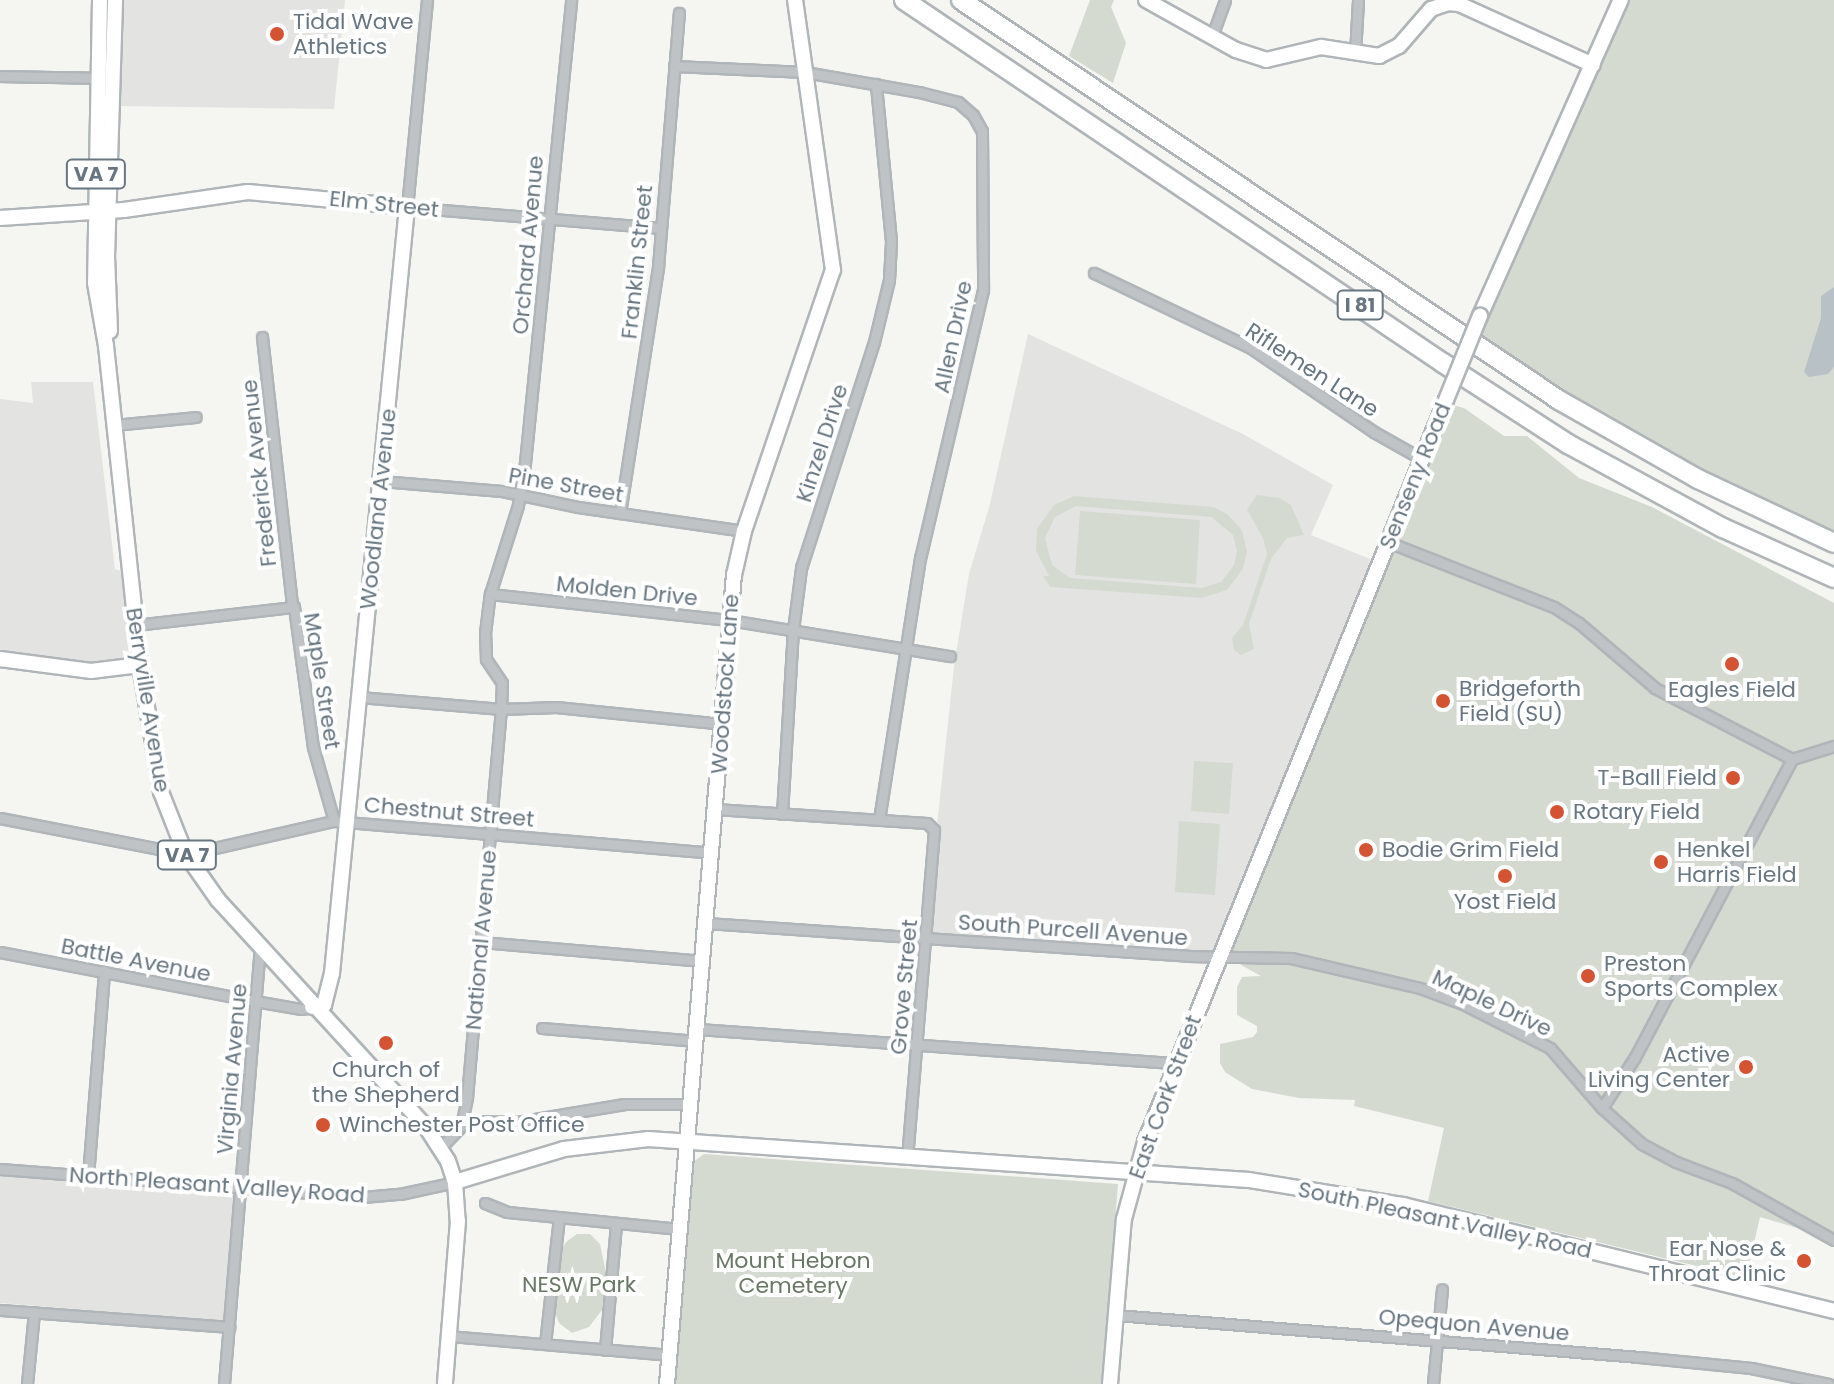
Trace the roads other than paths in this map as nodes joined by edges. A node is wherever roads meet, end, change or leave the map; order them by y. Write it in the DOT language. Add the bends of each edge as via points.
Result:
graph roads {
  1 [pos="100,0"];
  2 [pos="115,0"];
  3 [pos="427,0"];
  4 [pos="571,0"];
  5 [pos="795,0"];
  6 [pos="904,0"];
  7 [pos="961,0"];
  8 [pos="1146,0"];
  9 [pos="1225,0"];
  10 [pos="1358,0"];
  11 [pos="1621,0"];
  12 [pos="1438,2"];
  13 [pos="1456,2"];
  14 [pos="679,13"];
  15 [pos="1212,36"];
  16 [pos="1355,54"];
  17 [pos="1593,65"];
  18 [pos="674,66"];
  19 [pos="805,72"];
  20 [pos="0,76"];
  21 [pos="106,78"];
  22 [pos="876,84"];
  23 [pos="407,207"];
  24 [pos="102,210"];
  25 [pos="0,218"];
  26 [pos="549,218"];
  27 [pos="661,228"];
  28 [pos="1094,273"];
  29 [pos="262,337"];
  30 [pos="196,417"];
  31 [pos="113,425"];
  32 [pos="1422,459"];
  33 [pos="381,481"];
  34 [pos="520,494"];
  35 [pos="620,513"];
  36 [pos="744,531"];
  37 [pos="1388,542"];
  38 [pos="1834,543"];
  39 [pos="1834,578"];
  40 [pos="490,594"];
  41 [pos="292,606"];
  42 [pos="729,620"];
  43 [pos="135,625"];
  44 [pos="793,630"];
  45 [pos="906,648"];
  46 [pos="950,656"];
  47 [pos="0,659"];
  48 [pos="140,665"];
  49 [pos="359,697"];
  50 [pos="501,709"];
  51 [pos="722,724"];
  52 [pos="1834,746"];
  53 [pos="1792,759"];
  54 [pos="715,809"];
  55 [pos="782,814"];
  56 [pos="0,818"];
  57 [pos="879,819"];
  58 [pos="340,822"];
  59 [pos="491,833"];
  60 [pos="185,853"];
  61 [pos="712,853"];
  62 [pos="706,923"];
  63 [pos="925,938"];
  64 [pos="481,942"];
  65 [pos="260,947"];
  66 [pos="0,952"];
  67 [pos="1219,957"];
  68 [pos="703,961"];
  69 [pos="104,971"];
  70 [pos="255,1001"];
  71 [pos="312,1007"];
  72 [pos="542,1028"];
  73 [pos="697,1035"];
  74 [pos="917,1043"];
  75 [pos="1176,1063"];
  76 [pos="691,1104"];
  77 [pos="1602,1108"];
  78 [pos="463,1121"];
  79 [pos="689,1141"];
  80 [pos="441,1147"];
  81 [pos="907,1156"];
  82 [pos="0,1169"];
  83 [pos="1137,1172"];
  84 [pos="88,1176"];
  85 [pos="455,1182"];
  86 [pos="240,1188"];
  87 [pos="485,1203"];
  88 [pos="559,1218"];
  89 [pos="616,1224"];
  90 [pos="680,1229"];
  91 [pos="1834,1240"];
  92 [pos="1442,1289"];
  93 [pos="0,1310"];
  94 [pos="1834,1311"];
  95 [pos="34,1312"];
  96 [pos="1116,1315"];
  97 [pos="229,1327"];
  98 [pos="449,1336"];
  99 [pos="1437,1340"];
  100 [pos="545,1344"];
  101 [pos="605,1350"];
  102 [pos="669,1355"];
  103 [pos="27,1384"];
  104 [pos="224,1384"];
  105 [pos="445,1384"];
  106 [pos="667,1384"];
  107 [pos="1110,1384"];
  108 [pos="1433,1384"];
  109 [pos="1828,1384"];
  1 -- 21 [label="main road, Berryville Avenue / VA 7"];
  2 -- 21 [label="main road, Berryville Avenue / VA 7"];
  3 -- 23 [label="street, Woodland Avenue"];
  4 -- 26 [label="street, Orchard Avenue"];
  5 -- 19 [label="main road, Woodstock Lane"];
  6 -- 39 [label="highway, I 81" via="1568,444 1710,522"];
  7 -- 38 [label="highway, I 81" via="1559,400 1698,479"];
  8 -- 15 [label="main road"];
  9 -- 15 [label="street"];
  10 -- 16 [label="street"];
  11 -- 17 [label="main road, Senseny Road"];
  12 -- 13 [label="main road"];
  12 -- 16 [label="main road" via="1393,50 1372,57"];
  13 -- 17 [label="main road"];
  14 -- 18 [label="street, Franklin Street"];
  15 -- 16 [label="main road" via="1266,60 1321,47"];
  17 -- 32 [label="main road, Senseny Road, bridge"];
  18 -- 19 [label="street, Allen Drive"];
  18 -- 27 [label="street, Franklin Street"];
  19 -- 22 [label="street, Allen Drive"];
  19 -- 36 [label="main road, Woodstock Lane" via="832,278"];
  20 -- 21 [label="street"];
  21 -- 24 [label="main road, Berryville Avenue / VA 7"];
  22 -- 44 [label="street, Kinzel Drive" via="891,241 889,280 805,554"];
  22 -- 45 [label="street, Allen Drive" via="958,102 973,115 984,142 982,302 920,558"];
  23 -- 24 [label="main road, Elm Street" via="248,192"];
  23 -- 26 [label="street, Elm Street"];
  23 -- 33 [label="main road, Woodland Avenue"];
  24 -- 25 [label="main road, Elm Street"];
  24 -- 31 [label="main road, Berryville Avenue / VA 7"];
  26 -- 27 [label="street, Elm Street"];
  26 -- 34 [label="street, Orchard Avenue"];
  27 -- 35 [label="street, Franklin Street"];
  28 -- 32 [label="street, Riflemen Lane" via="1251,348"];
  29 -- 41 [label="street, Frederick Avenue"];
  30 -- 31 [label="street"];
  31 -- 43 [label="main road, Berryville Avenue / VA 7"];
  32 -- 37 [label="main road, Senseny Road"];
  33 -- 34 [label="street, Pine Street"];
  33 -- 49 [label="main road, Woodland Avenue"];
  34 -- 35 [label="street, Pine Street"];
  34 -- 40 [label="street, National Avenue"];
  35 -- 36 [label="street, Pine Street"];
  36 -- 42 [label="main road, Woodstock Lane"];
  37 -- 53 [label="street" via="1554,607 1655,688"];
  37 -- 67 [label="main road, Senseny Road"];
  40 -- 42 [label="street, Molden Drive"];
  40 -- 50 [label="street, National Avenue" via="484,652 502,683"];
  41 -- 43 [label="street, Maple Street"];
  41 -- 58 [label="street, Maple Street" via="313,747"];
  42 -- 44 [label="street, Molden Drive"];
  42 -- 51 [label="main road, Woodstock Lane"];
  43 -- 48 [label="main road, Berryville Avenue / VA 7"];
  44 -- 45 [label="street, Molden Drive"];
  44 -- 55 [label="street, Kinzel Drive"];
  45 -- 46 [label="street, Molden Drive"];
  45 -- 57 [label="street, Allen Drive"];
  47 -- 48 [label="main road" via="91,671"];
  48 -- 60 [label="main road, Berryville Avenue / VA 7" via="161,792"];
  49 -- 50 [label="street, Maple Street"];
  49 -- 58 [label="main road, Woodland Avenue"];
  50 -- 51 [label="street, Maple Street" via="556,707"];
  50 -- 59 [label="street, National Avenue"];
  51 -- 54 [label="main road, Woodstock Lane"];
  52 -- 53 [label="street"];
  53 -- 77 [label="street" via="1630,1067"];
  54 -- 55 [label="street"];
  54 -- 61 [label="main road, Woodstock Lane"];
  55 -- 57 [label="street"];
  56 -- 60 [label="street"];
  57 -- 63 [label="street, Grove Street" via="930,824 935,836"];
  58 -- 59 [label="street, Chestnut Street"];
  58 -- 60 [label="street, Chestnut Street"];
  58 -- 71 [label="main road, Woodland Avenue" via="328,998 324,1005"];
  59 -- 61 [label="street, Chestnut Street"];
  59 -- 64 [label="street, National Avenue"];
  60 -- 65 [label="main road, Berryville Avenue / VA 7"];
  61 -- 62 [label="main road, Woodstock Lane"];
  62 -- 63 [label="street, South Purcell Avenue"];
  62 -- 68 [label="main road, Woodstock Lane"];
  63 -- 67 [label="street, South Purcell Avenue"];
  63 -- 74 [label="street, Grove Street"];
  64 -- 68 [label="street"];
  64 -- 78 [label="street, National Avenue"];
  65 -- 70 [label="street, Virginia Avenue"];
  65 -- 71 [label="main road, Berryville Avenue / VA 7"];
  66 -- 69 [label="street, Battle Avenue"];
  67 -- 75 [label="main road, East Cork Street"];
  67 -- 77 [label="street, Maple Drive" via="1303,959 1449,998 1550,1048"];
  68 -- 73 [label="main road, Woodstock Lane"];
  69 -- 70 [label="street, Battle Avenue"];
  69 -- 84 [label="street"];
  70 -- 71 [label="street, Battle Avenue"];
  70 -- 86 [label="street, Virginia Avenue"];
  71 -- 80 [label="main road, Berryville Avenue / VA 7"];
  72 -- 73 [label="street"];
  73 -- 74 [label="street"];
  73 -- 76 [label="main road, Woodstock Lane"];
  74 -- 75 [label="street"];
  74 -- 81 [label="street, Grove Street"];
  75 -- 83 [label="main road, East Cork Street"];
  76 -- 78 [label="street" via="624,1104 517,1122"];
  76 -- 79 [label="main road, Woodstock Lane"];
  77 -- 91 [label="street, Maple Drive" via="1631,1137 1663,1156 1732,1183"];
  78 -- 80 [label="street"];
  79 -- 81 [label="main road, North Pleasant Valley Road"];
  79 -- 85 [label="main road, North Pleasant Valley Road" via="580,1146"];
  79 -- 90 [label="main road, Woodstock Lane"];
  80 -- 85 [label="main road, VA 7"];
  81 -- 83 [label="main road, South Pleasant Valley Road"];
  82 -- 84 [label="street, North Pleasant Valley Road"];
  83 -- 94 [label="main road, South Pleasant Valley Road" via="1260,1182 1389,1202"];
  83 -- 96 [label="main road, East Cork Street" via="1124,1219"];
  84 -- 86 [label="street, North Pleasant Valley Road"];
  85 -- 86 [label="street, North Pleasant Valley Road" via="363,1197"];
  85 -- 98 [label="main road, VA 7" via="458,1221"];
  86 -- 97 [label="street, Virginia Avenue"];
  87 -- 88 [label="street" via="501,1212"];
  88 -- 89 [label="street"];
  88 -- 100 [label="street"];
  89 -- 90 [label="street"];
  89 -- 101 [label="street"];
  90 -- 102 [label="main road, Woodstock Lane"];
  92 -- 99 [label="street"];
  93 -- 95 [label="street"];
  95 -- 97 [label="street"];
  95 -- 103 [label="street"];
  96 -- 99 [label="street, Opequon Avenue"];
  96 -- 107 [label="main road, East Cork Street"];
  97 -- 104 [label="street, Virginia Avenue"];
  98 -- 100 [label="street"];
  98 -- 105 [label="main road, VA 7"];
  99 -- 108 [label="street"];
  99 -- 109 [label="street, Opequon Avenue" via="1751,1368"];
  100 -- 101 [label="street"];
  101 -- 102 [label="street"];
  102 -- 106 [label="main road, Woodstock Lane"];
}
